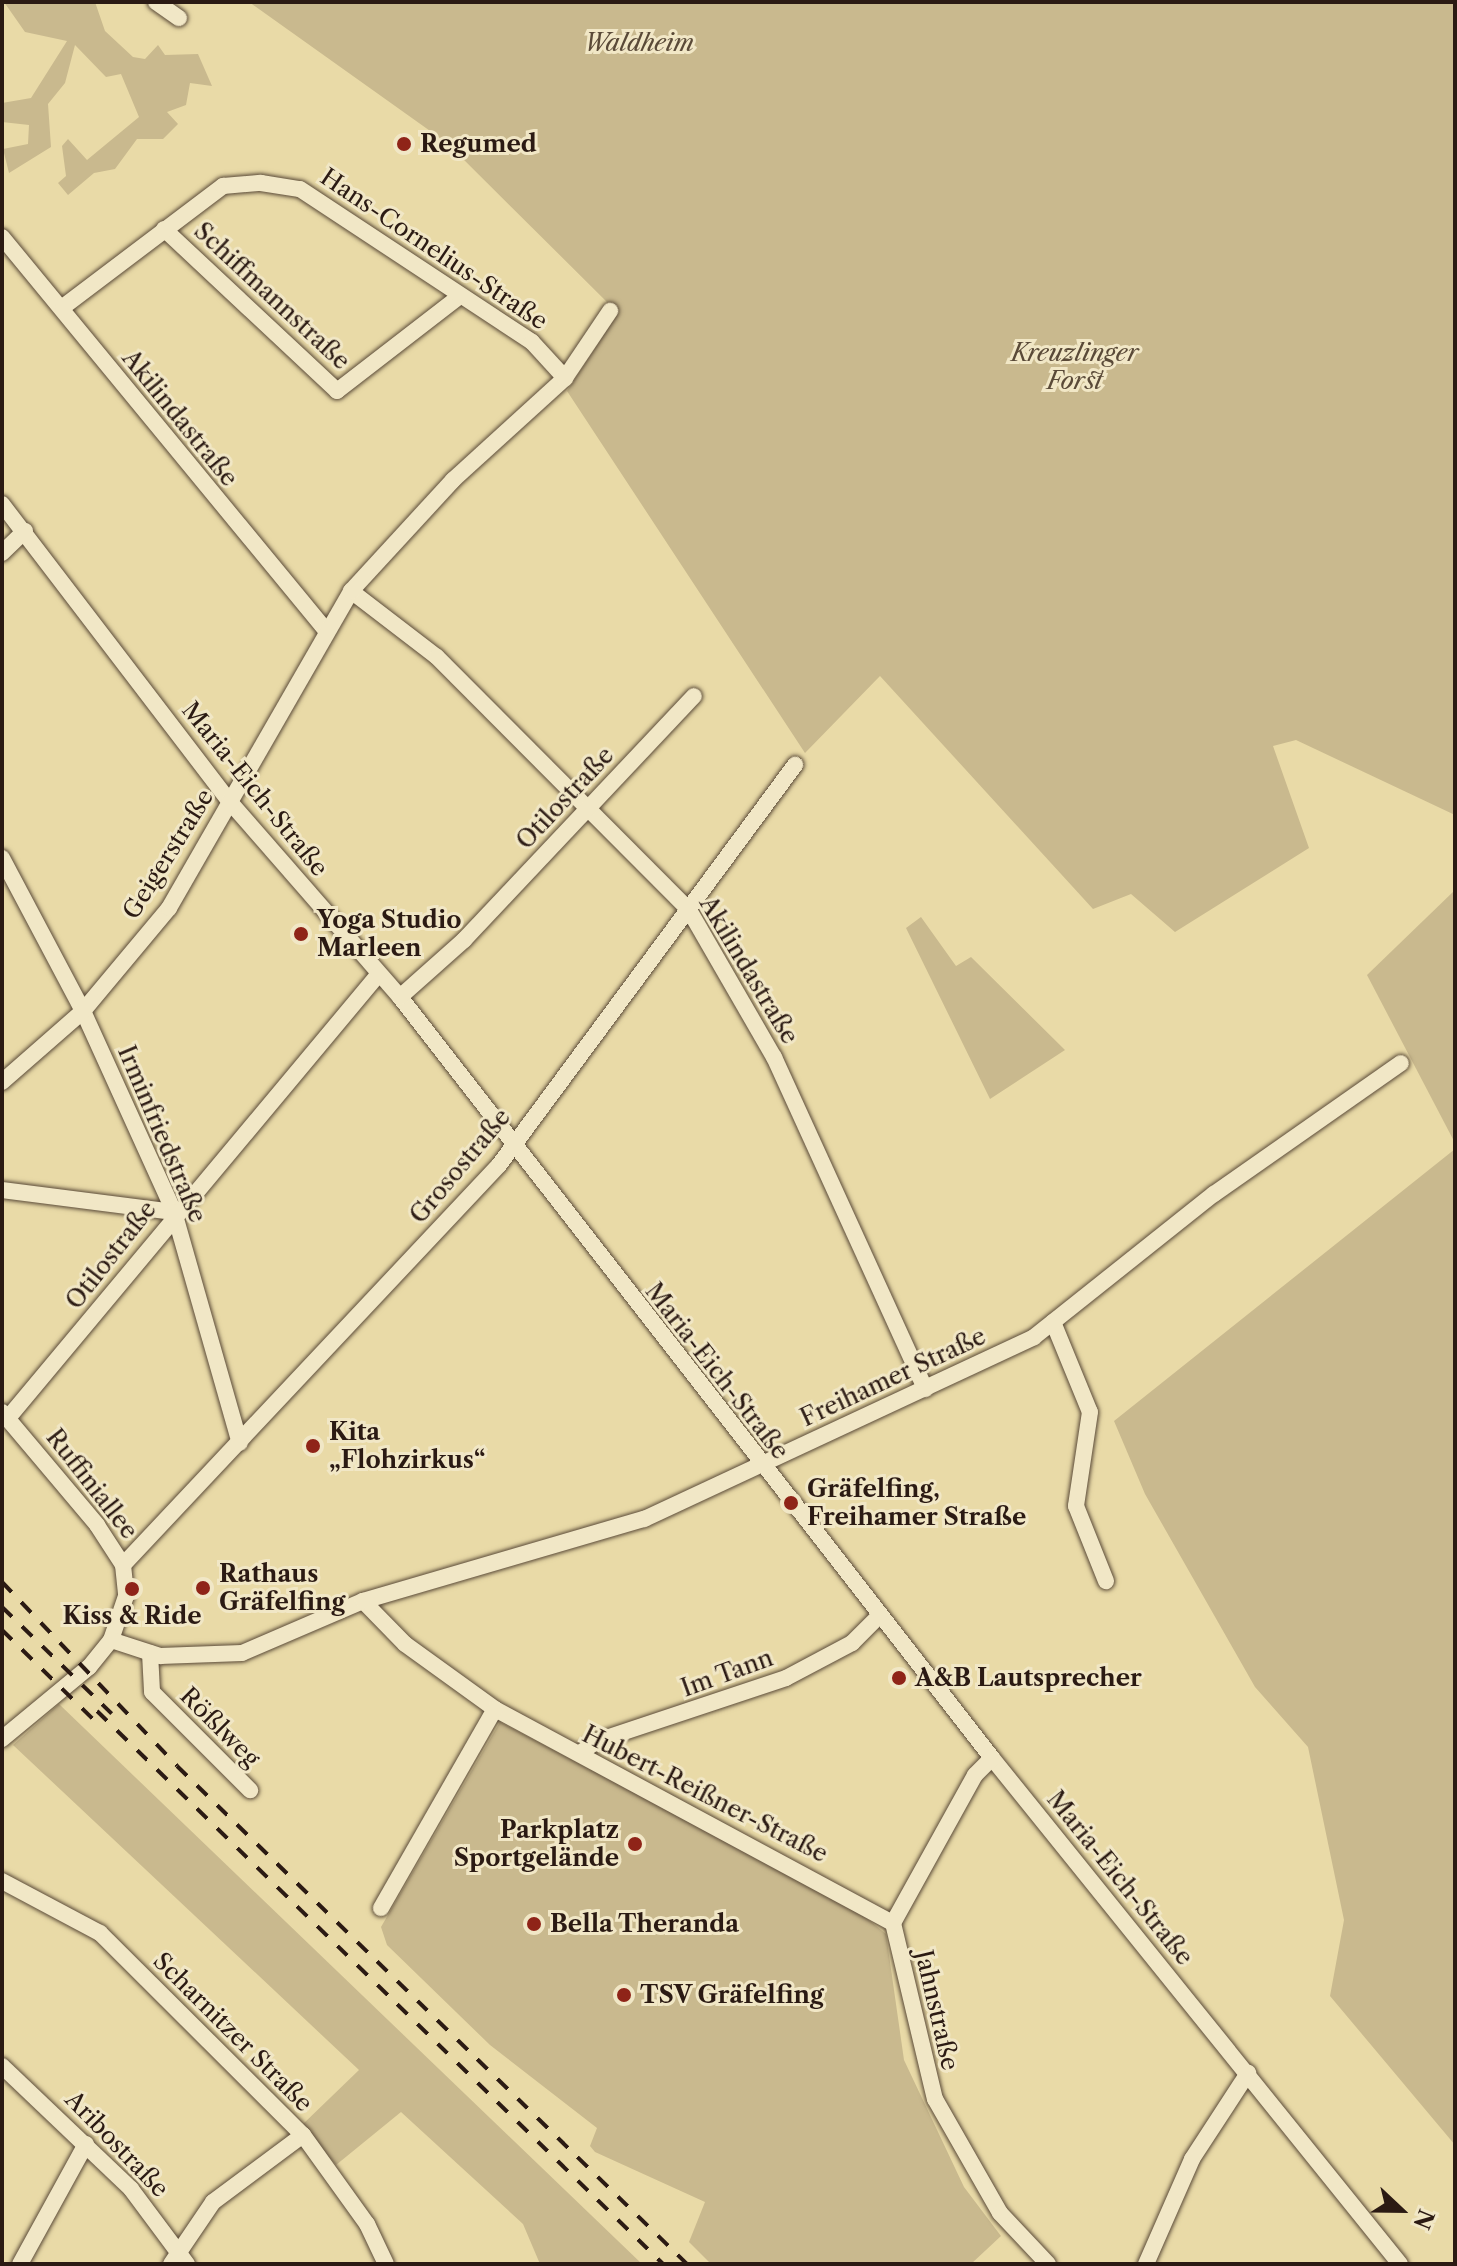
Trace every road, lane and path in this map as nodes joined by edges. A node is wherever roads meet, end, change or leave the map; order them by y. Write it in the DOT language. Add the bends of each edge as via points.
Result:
graph roads {
  1 [pos="156,2"];
  2 [pos="179,18"];
  3 [pos="164,229"];
  4 [pos="2,237"];
  5 [pos="460,296"];
  6 [pos="63,307"];
  7 [pos="610,311"];
  8 [pos="565,378"];
  9 [pos="2,504"];
  10 [pos="25,531"];
  11 [pos="2,553"];
  12 [pos="351,591"];
  13 [pos="324,628"];
  14 [pos="694,696"];
  15 [pos="795,765"];
  16 [pos="230,802"];
  17 [pos="588,809"];
  18 [pos="2,858"];
  19 [pos="689,910"];
  20 [pos="377,976"];
  21 [pos="400,997"];
  22 [pos="83,1011"];
  23 [pos="1401,1063"];
  24 [pos="2,1082"];
  25 [pos="510,1147"];
  26 [pos="2,1190"];
  27 [pos="174,1212"];
  28 [pos="1053,1322"];
  29 [pos="925,1389"];
  30 [pos="5,1415"];
  31 [pos="240,1443"];
  32 [pos="761,1465"];
  33 [pos="123,1565"];
  34 [pos="1106,1581"];
  35 [pos="363,1601"];
  36 [pos="879,1616"];
  37 [pos="111,1640"];
  38 [pos="150,1653"];
  39 [pos="495,1709"];
  40 [pos="2,1739"];
  41 [pos="580,1753"];
  42 [pos="992,1758"];
  43 [pos="250,1790"];
  44 [pos="2,1881"];
  45 [pos="381,1908"];
  46 [pos="893,1923"];
  47 [pos="2,2066"];
  48 [pos="1248,2073"];
  49 [pos="303,2135"];
  50 [pos="86,2144"];
  51 [pos="175,2256"];
  52 [pos="20,2264"];
  53 [pos="187,2264"];
  54 [pos="386,2264"];
  55 [pos="1048,2264"];
  56 [pos="1146,2264"];
  57 [pos="1400,2264"];
  1 -- 2 [label="street"];
  3 -- 5 [label="street, Hans-Cornelius-Straße" via="223,186 300,189"];
  3 -- 5 [label="street, Schiffmannstraße" via="337,391"];
  3 -- 6 [label="street, Hans-Cornelius-Straße"];
  4 -- 6 [label="street, Akilindastraße"];
  5 -- 8 [label="street, Hans-Cornelius-Straße" via="532,342"];
  6 -- 13 [label="street, Akilindastraße" via="125,392"];
  7 -- 8 [label="street, Geigerstraße"];
  8 -- 12 [label="street, Geigerstraße" via="453,480"];
  9 -- 10 [label="street, Maria-Eich-Straße"];
  10 -- 11 [label="street"];
  10 -- 16 [label="street, Maria-Eich-Straße"];
  12 -- 13 [label="street, Geigerstraße"];
  12 -- 17 [label="street, Akilindastraße" via="437,657"];
  13 -- 16 [label="street, Geigerstraße"];
  14 -- 17 [label="street, Otilostraße"];
  15 -- 19 [label="street, Grosostraße"];
  16 -- 20 [label="street, Maria-Eich-Straße"];
  16 -- 22 [label="street, Geigerstraße" via="169,908"];
  17 -- 19 [label="street, Akilindastraße"];
  17 -- 21 [label="street, Otilostraße"];
  18 -- 22 [label="street, Irminfriedstraße"];
  19 -- 25 [label="street, Grosostraße"];
  19 -- 29 [label="street, Akilindastraße" via="774,1057"];
  20 -- 21 [label="street, Maria-Eich-Straße"];
  20 -- 27 [label="street, Otilostraße"];
  21 -- 25 [label="street, Maria-Eich-Straße"];
  22 -- 24 [label="street, Geigerstraße"];
  22 -- 27 [label="street, Irminfriedstraße"];
  23 -- 28 [label="street, Freihamer Straße" via="1214,1194"];
  25 -- 31 [label="street, Grosostraße"];
  25 -- 32 [label="street, Maria-Eich-Straße"];
  26 -- 27 [label="street"];
  27 -- 30 [label="street, Otilostraße" via="164,1233"];
  27 -- 31 [label="street, Irminfriedstraße"];
  28 -- 29 [label="street, Freihamer Straße"];
  28 -- 34 [label="street" via="1090,1412 1076,1506"];
  29 -- 32 [label="street, Freihamer Straße"];
  30 -- 33 [label="street, Ruffiniallee"];
  31 -- 33 [label="street, Grosostraße"];
  32 -- 35 [label="street, Freihamer Straße" via="644,1519"];
  32 -- 36 [label="street, Maria-Eich-Straße"];
  33 -- 37 [label="street, Ruffiniallee" via="126,1596"];
  35 -- 38 [label="street, Freihamer Straße" via="242,1653"];
  35 -- 39 [label="street, Hubert-Reißner-Straße" via="405,1644"];
  36 -- 41 [label="street, Im Tann" via="852,1643 786,1678 597,1741"];
  36 -- 42 [label="street, Maria-Eich-Straße"];
  37 -- 38 [label="street, Freihamer Straße"];
  37 -- 40 [label="street" via="61,1695"];
  38 -- 43 [label="street, Rößlweg" via="152,1692"];
  39 -- 41 [label="street, Hubert-Reißner-Straße"];
  39 -- 45 [label="street"];
  41 -- 46 [label="street, Hubert-Reißner-Straße"];
  42 -- 46 [label="street, Jahnstraße" via="975,1775"];
  42 -- 48 [label="street, Maria-Eich-Straße"];
  44 -- 49 [label="street, Scharnitzer Straße" via="100,1933"];
  46 -- 55 [label="street, Jahnstraße" via="935,2099 1000,2213"];
  47 -- 50 [label="street, Aribostraße"];
  48 -- 56 [label="street" via="1192,2159"];
  48 -- 57 [label="street, Maria-Eich-Straße"];
  49 -- 51 [label="street" via="213,2202"];
  49 -- 54 [label="street, Scharnitzer Straße" via="367,2224"];
  50 -- 51 [label="street, Aribostraße"];
  50 -- 52 [label="street"];
  51 -- 53 [label="street, Aribostraße"];
}
